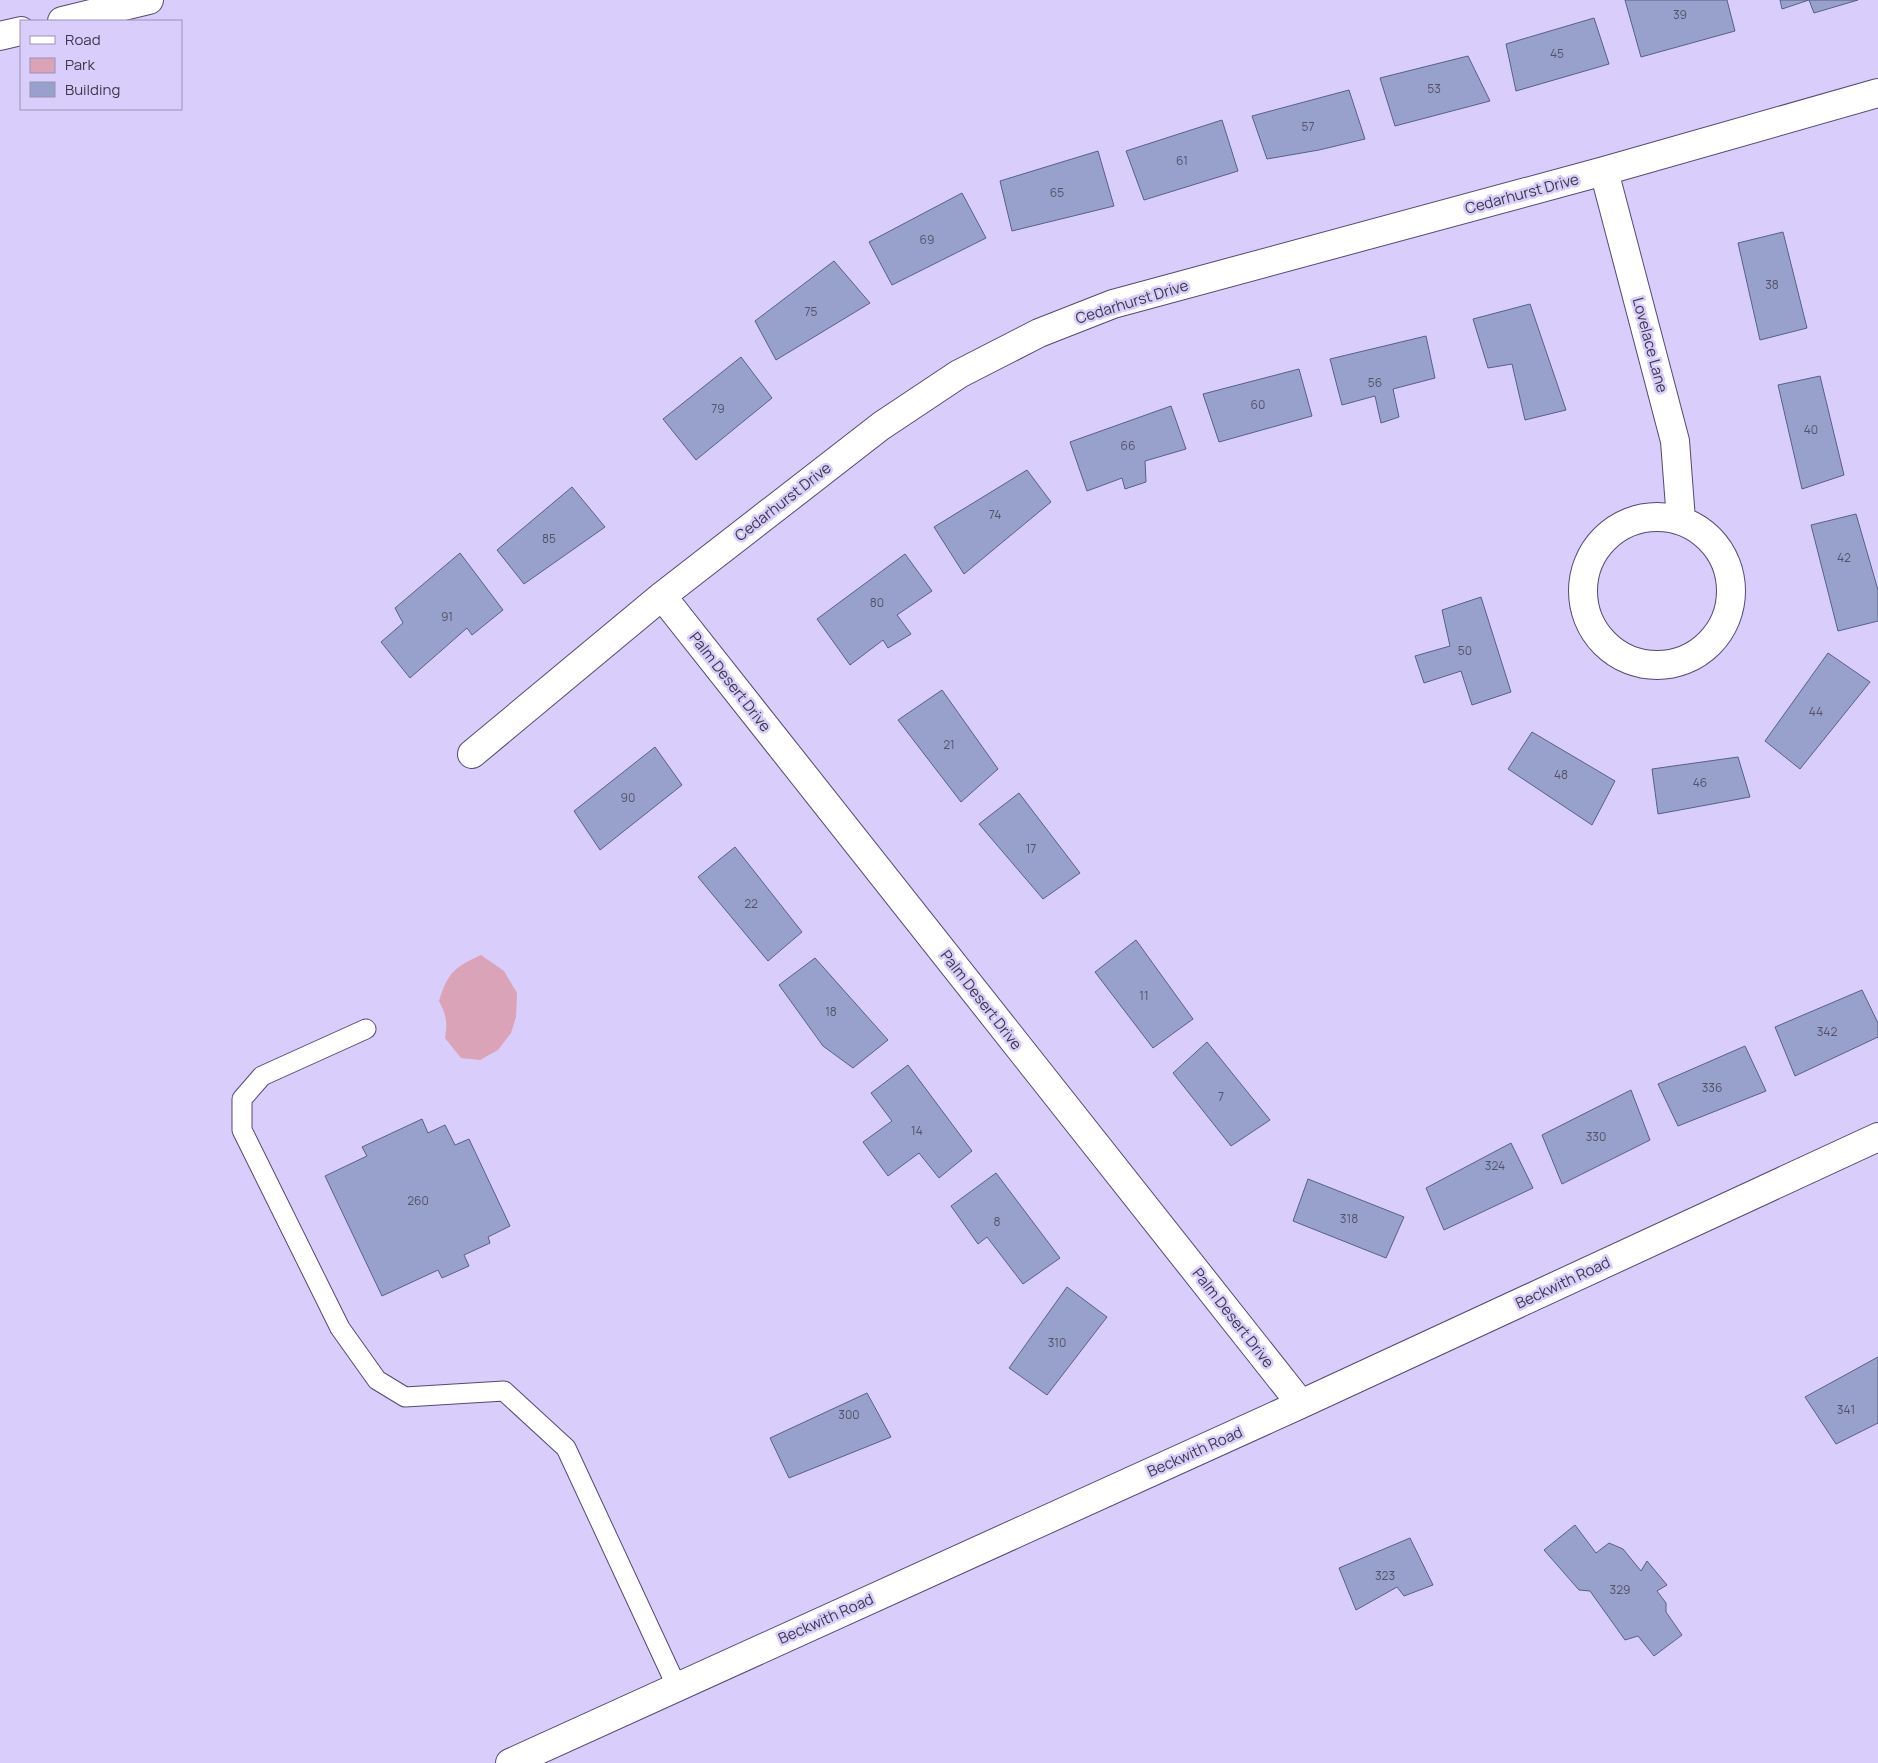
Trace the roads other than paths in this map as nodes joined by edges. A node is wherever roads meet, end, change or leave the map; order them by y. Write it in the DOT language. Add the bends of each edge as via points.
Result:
graph roads {
  1 [pos="149,0"];
  2 [pos="66,20"];
  3 [pos="20,31"];
  4 [pos="0,36"];
  5 [pos="1878,92"];
  6 [pos="1604,172"];
  7 [pos="1681,520"];
  8 [pos="662,596"];
  9 [pos="472,754"];
  10 [pos="366,1029"];
  11 [pos="1878,1137"];
  12 [pos="1301,1404"];
  13 [pos="678,1687"];
  14 [pos="510,1763"];
  1 -- 2 [label="street"];
  3 -- 4 [label="street"];
  5 -- 6 [label="street, Cedarhurst Drive"];
  6 -- 7 [label="street, Lovelace Lane" via="1675,442"];
  6 -- 8 [label="street, Cedarhurst Drive" via="1113,304 1039,333 959,374 881,426"];
  7 -- 7 [label="street" via="1702,532 1719,549 1729,571 1732,595 1726,619 1714,639 1695,655 1673,664 1649,665 1625,659 1604,645 1589,624 1582,600 1583,574 1593,551 1616,528 1631,520 1656,515"];
  8 -- 9 [label="street, Cedarhurst Drive"];
  8 -- 12 [label="street, Palm Desert Drive"];
  10 -- 13 [label="lane" via="262,1076 242,1099 242,1130 340,1328 377,1380 405,1397 504,1391 566,1448"];
  11 -- 12 [label="street, Beckwith Road"];
  12 -- 13 [label="street, Beckwith Road"];
  13 -- 14 [label="street, Beckwith Road"];
}
